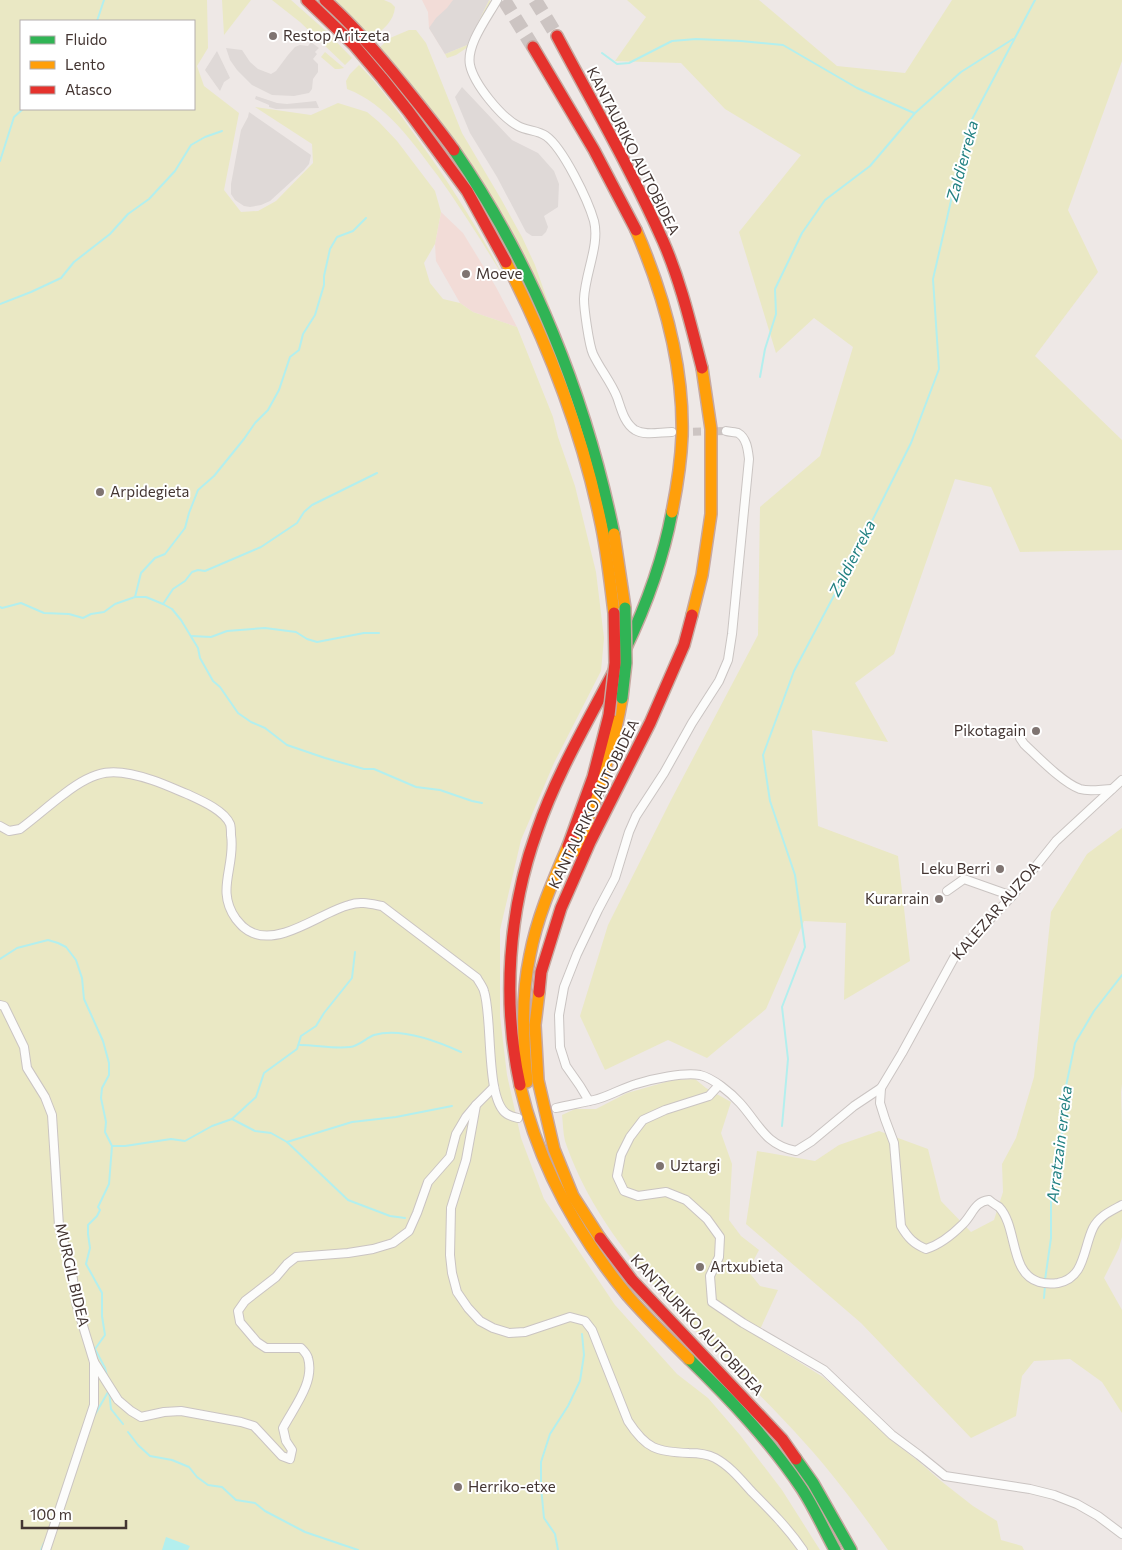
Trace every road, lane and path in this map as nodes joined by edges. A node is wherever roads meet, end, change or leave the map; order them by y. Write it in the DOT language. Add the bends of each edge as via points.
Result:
graph roads {
  1 [pos="307,0"];
  2 [pos="325,0"];
  3 [pos="497,0"];
  4 [pos="557,36"];
  5 [pos="533,47"];
  6 [pos="726,431"];
  7 [pos="672,432"];
  8 [pos="619,610"];
  9 [pos="1021,734"];
  10 [pos="1122,780"];
  11 [pos="1112,789"];
  12 [pos="0,826"];
  13 [pos="947,891"];
  14 [pos="1012,896"];
  15 [pos="541,972"];
  16 [pos="0,1005"];
  17 [pos="719,1085"];
  18 [pos="494,1087"];
  19 [pos="881,1088"];
  20 [pos="589,1101"];
  21 [pos="476,1105"];
  22 [pos="556,1108"];
  23 [pos="518,1118"];
  24 [pos="540,1152"];
  25 [pos="1122,1205"];
  26 [pos="94,1362"];
  27 [pos="1122,1534"];
  28 [pos="46,1550"];
  29 [pos="803,1550"];
  30 [pos="835,1550"];
  31 [pos="851,1550"];
  1 -- 8 [label="highway" via="382,76 467,191 513,275 552,359 582,448"];
  2 -- 8 [label="highway" via="389,66 456,154 523,269 558,346 591,440 619,559"];
  3 -- 7 [label="street" via="470,52 474,76 498,111 510,122 544,134 561,153 586,198 596,232 584,300 593,354 632,428 640,432"];
  4 -- 15 [label="highway, KANTAURIKO AUTOBIDEA" via="664,243 686,306 704,377 711,429 711,514 702,575 684,645 650,723 574,877"];
  5 -- 24 [label="highway, KANTAURIKO AUTOBIDEA" via="624,205 648,256 672,337 680,381 682,433 675,501 660,565 637,626 546,806 529,855 518,907 510,974 513,1049 518,1086"];
  6 -- 20 [label="street" via="738,433 748,448 749,460 728,660 636,816 615,878 564,987 559,1015 560,1047 566,1066"];
  8 -- 15 [label="highway, bridge" via="626,663 618,723 595,804 556,904"];
  8 -- 24 [label="highway, bridge" via="605,736 536,931 526,979 524,1050"];
  9 -- 11 [label="street" via="1024,744 1079,789"];
  10 -- 11 [label="street, KALEZAR AUZOA"];
  11 -- 14 [label="street, KALEZAR AUZOA" via="1056,841"];
  12 -- 18 [label="street" via="9,831 20,829 81,782 110,772 137,775 204,803 223,814 230,824 232,840 226,901 242,927 254,934 267,936 292,930 349,904 382,906 477,978 487,1005"];
  13 -- 14 [label="street" via="964,879"];
  14 -- 19 [label="street, KALEZAR AUZOA" via="955,956"];
  15 -- 31 [label="highway, KANTAURIKO AUTOBIDEA" via="535,1025 538,1080 554,1149 573,1196 632,1280 782,1439 813,1482"];
  16 -- 26 [label="street, MURGIL BIDEA" via="4,1006 24,1047 27,1068 52,1115 59,1226 72,1272 76,1303"];
  17 -- 19 [label="street, KALEZAR AUZOA" via="740,1103 769,1139 783,1148 796,1151"];
  17 -- 20 [label="street, KALEZAR AUZOA" via="701,1075 682,1074 637,1084"];
  17 -- 27 [label="street" via="709,1096 643,1120 621,1155 617,1176 624,1191 638,1196 666,1192 686,1200 707,1219 720,1237 719,1257 710,1276 712,1302 824,1370 892,1435 945,1476 1054,1495 1098,1516"];
  18 -- 21 [label="street"];
  18 -- 23 [label="street" via="498,1103 506,1114"];
  19 -- 25 [label="street" via="880,1103 894,1143 901,1226 917,1245 926,1249 934,1246 964,1223 982,1201 989,1200 1000,1208 1021,1268 1032,1280 1062,1282 1072,1278 1079,1269 1093,1228 1101,1216"];
  20 -- 22 [label="street, KALEZAR AUZOA"];
  21 -- 26 [label="street" via="456,1134 450,1157 428,1182 408,1231 392,1243 373,1249 296,1256 276,1277 244,1301 238,1311 240,1322 266,1348 301,1348 308,1356 306,1385 283,1428 292,1450 290,1459 282,1456 254,1426 241,1422 181,1411 141,1417 118,1400"];
  21 -- 29 [label="street" via="466,1160 451,1208 452,1273 457,1292 468,1308 480,1321 509,1333 525,1332 570,1317 584,1321 592,1330 628,1421 637,1435 652,1448 700,1453 730,1468 791,1532"];
  24 -- 30 [label="highway, KANTAURIKO AUTOBIDEA" via="574,1223 610,1273 774,1452 802,1490"];
  26 -- 28 [label="street, MURGIL BIDEA" via="94,1405"];
}
